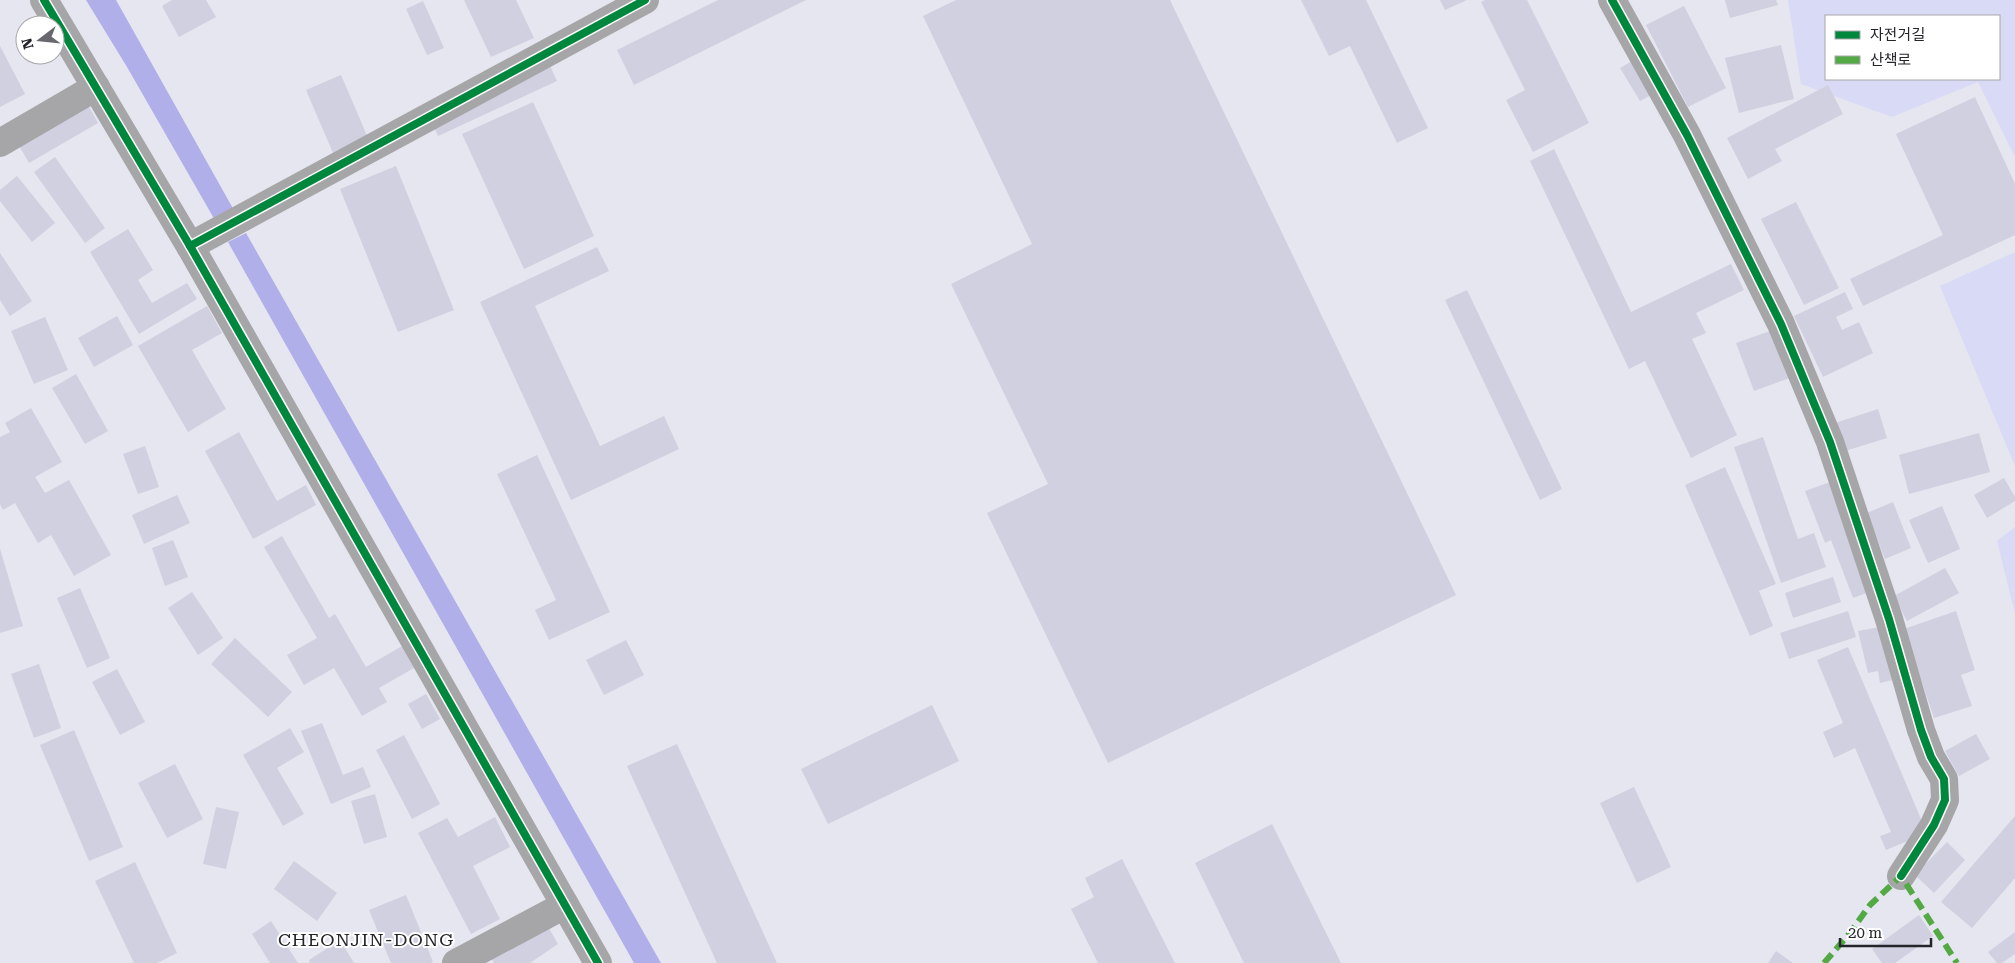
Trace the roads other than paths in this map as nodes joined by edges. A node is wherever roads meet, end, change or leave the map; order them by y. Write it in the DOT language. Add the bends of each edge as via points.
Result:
graph roads {
  1 [pos="44,0"];
  2 [pos="645,0"];
  3 [pos="1612,0"];
  4 [pos="96,86"];
  5 [pos="0,144"];
  6 [pos="190,246"];
  7 [pos="1901,876"];
  8 [pos="565,905"];
  9 [pos="456,963"];
  10 [pos="598,963"];
  1 -- 4 [label="street"];
  2 -- 6 [label="street"];
  3 -- 7 [label="street" via="1687,135 1781,324 1830,442 1889,619 1921,730 1944,779 1946,800"];
  4 -- 5 [label="street"];
  4 -- 6 [label="street"];
  6 -- 8 [label="street"];
  8 -- 9 [label="street"];
  8 -- 10 [label="street"];
}
